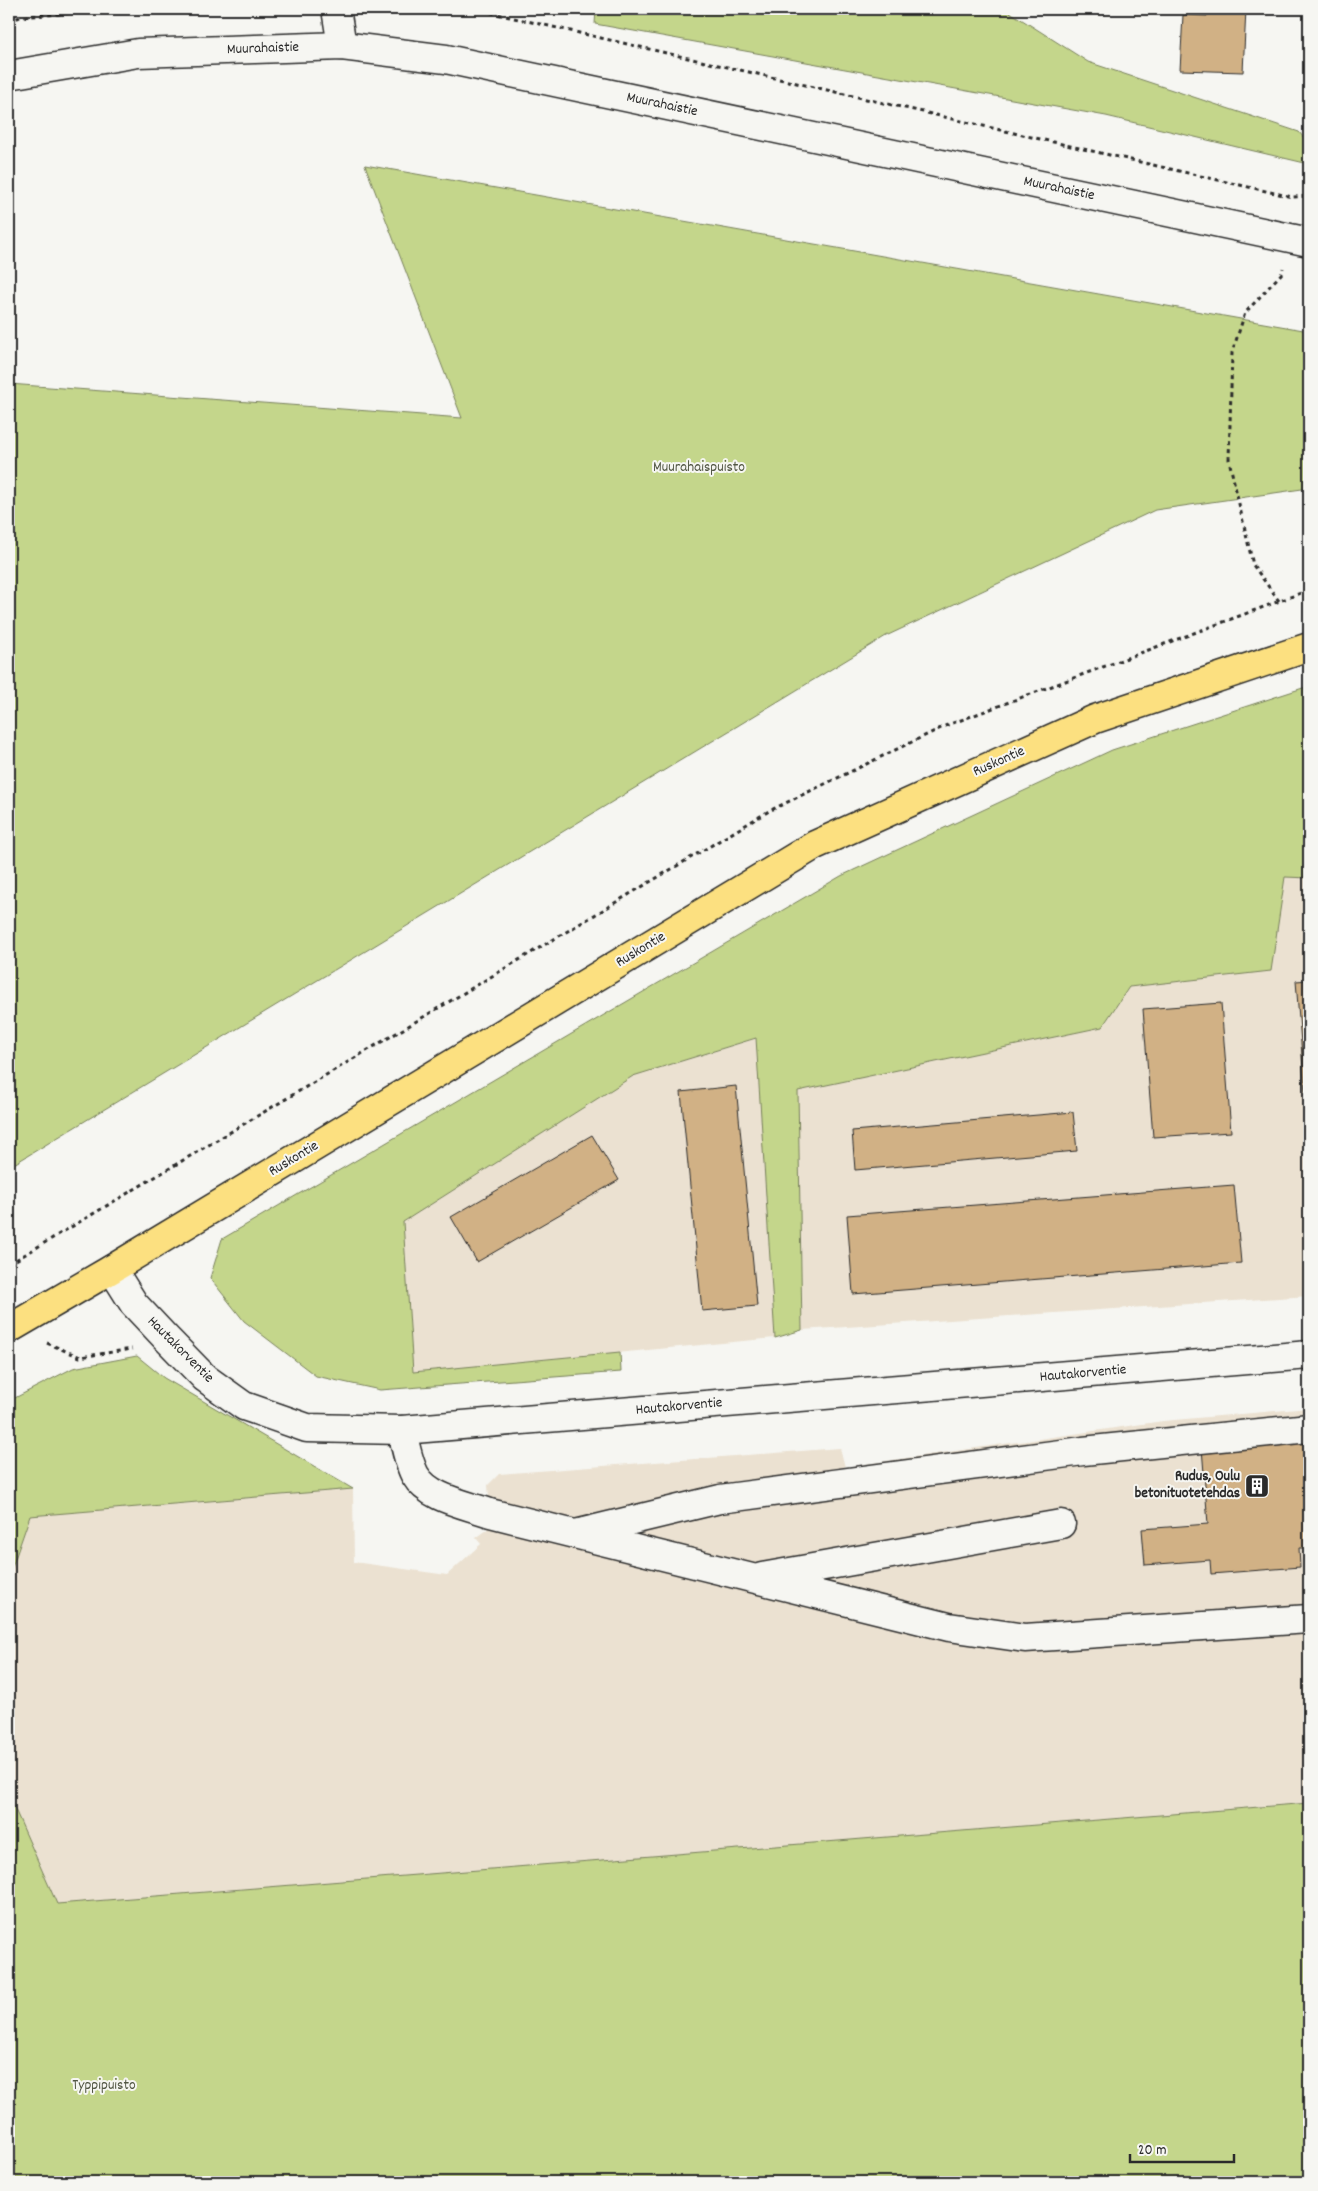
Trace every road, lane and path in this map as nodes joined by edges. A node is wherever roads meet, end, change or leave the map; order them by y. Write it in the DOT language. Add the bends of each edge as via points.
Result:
graph roads {
  1 [pos="121,9"];
  2 [pos="336,9"];
  3 [pos="475,9"];
  4 [pos="9,21"];
  5 [pos="342,46"];
  6 [pos="9,75"];
  7 [pos="1309,196"];
  8 [pos="1298,240"];
  9 [pos="1309,590"];
  10 [pos="1278,601"];
  11 [pos="1309,647"];
  12 [pos="9,1264"];
  13 [pos="112,1269"];
  14 [pos="14,1326"];
  15 [pos="166,1338"];
  16 [pos="1309,1355"];
  17 [pos="1309,1428"];
  18 [pos="402,1430"];
  19 [pos="1062,1524"];
  20 [pos="575,1534"];
  21 [pos="754,1578"];
  22 [pos="1309,1619"];
  1 -- 4 [label="path" via="20,17"];
  2 -- 5 [label="street"];
  3 -- 7 [label="path" via="1292,197"];
  5 -- 6 [label="street, Muurahaistie" via="138,53"];
  5 -- 8 [label="street, Muurahaistie" via="446,59"];
  8 -- 10 [label="path" via="1282,273 1245,313 1232,353 1229,460 1253,565"];
  9 -- 10 [label="path"];
  10 -- 12 [label="path" via="945,726 769,811"];
  11 -- 13 [label="main road, Ruskontie" via="1095,719 815,845"];
  13 -- 14 [label="main road, Ruskontie"];
  13 -- 15 [label="street, Hautakorventie" via="134,1304"];
  14 -- 15 [label="path" via="80,1357 125,1352"];
  15 -- 18 [label="street, Hautakorventie" via="205,1378 244,1406 307,1428"];
  16 -- 18 [label="street, Hautakorventie"];
  17 -- 20 [label="street" via="1083,1451 720,1499"];
  18 -- 20 [label="street" via="416,1476 430,1491 490,1513"];
  19 -- 21 [label="street"];
  20 -- 21 [label="street"];
  21 -- 22 [label="street" via="949,1627 1026,1638"];
}
